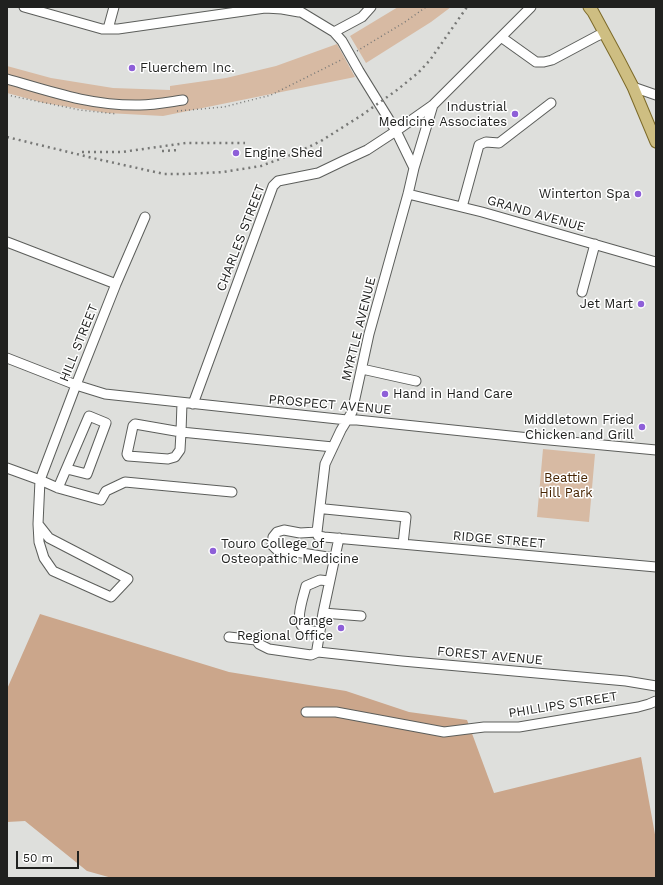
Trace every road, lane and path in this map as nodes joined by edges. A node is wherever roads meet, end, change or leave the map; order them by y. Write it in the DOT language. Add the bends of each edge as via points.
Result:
graph roads {
  1 [pos="24,7"];
  2 [pos="114,7"];
  3 [pos="371,7"];
  4 [pos="426,7"];
  5 [pos="531,7"];
  6 [pos="589,7"];
  7 [pos="296,9"];
  8 [pos="210,11"];
  9 [pos="108,29"];
  10 [pos="334,32"];
  11 [pos="604,33"];
  12 [pos="501,37"];
  13 [pos="350,55"];
  14 [pos="7,79"];
  15 [pos="633,87"];
  16 [pos="7,95"];
  17 [pos="656,95"];
  18 [pos="183,100"];
  19 [pos="551,104"];
  20 [pos="433,105"];
  21 [pos="173,111"];
  22 [pos="117,114"];
  23 [pos="396,131"];
  24 [pos="656,142"];
  25 [pos="414,168"];
  26 [pos="408,194"];
  27 [pos="462,207"];
  28 [pos="145,217"];
  29 [pos="7,242"];
  30 [pos="595,244"];
  31 [pos="656,262"];
  32 [pos="116,284"];
  33 [pos="582,292"];
  34 [pos="7,358"];
  35 [pos="362,369"];
  36 [pos="416,381"];
  37 [pos="76,385"];
  38 [pos="182,403"];
  39 [pos="193,404"];
  40 [pos="347,420"];
  41 [pos="181,432"];
  42 [pos="333,447"];
  43 [pos="656,450"];
  44 [pos="7,468"];
  45 [pos="67,469"];
  46 [pos="40,480"];
  47 [pos="58,488"];
  48 [pos="232,492"];
  49 [pos="320,507"];
  50 [pos="38,524"];
  51 [pos="317,532"];
  52 [pos="339,538"];
  53 [pos="403,544"];
  54 [pos="334,558"];
  55 [pos="656,567"];
  56 [pos="329,581"];
  57 [pos="323,613"];
  58 [pos="360,616"];
  59 [pos="319,632"];
  60 [pos="229,637"];
  61 [pos="320,653"];
  62 [pos="656,686"];
  63 [pos="656,701"];
  64 [pos="306,712"];
  1 -- 9 [label="street"];
  2 -- 9 [label="street"];
  3 -- 10 [label="street" via="362,17"];
  4 -- 13 [label="path"];
  5 -- 12 [label="street, CHARLES STREET"];
  6 -- 11 [label="main road"];
  7 -- 8 [label="street"];
  7 -- 10 [label="street"];
  8 -- 9 [label="street"];
  10 -- 13 [label="street"];
  11 -- 12 [label="street" via="544,62 536,62"];
  11 -- 15 [label="main road"];
  12 -- 20 [label="street, CHARLES STREET"];
  13 -- 21 [label="path" via="271,95 224,107"];
  13 -- 23 [label="street"];
  14 -- 18 [label="street" via="69,97 110,104 141,105"];
  15 -- 17 [label="street"];
  15 -- 24 [label="main road"];
  16 -- 22 [label="path" via="80,110"];
  19 -- 27 [label="street" via="499,143 486,142 479,145"];
  20 -- 23 [label="street, CHARLES STREET"];
  20 -- 25 [label="street, MYRTLE AVENUE"];
  23 -- 25 [label="street"];
  23 -- 39 [label="street, CHARLES STREET" via="343,162 318,173 278,181 273,186"];
  25 -- 26 [label="street, MYRTLE AVENUE"];
  26 -- 27 [label="street, GRAND AVENUE"];
  26 -- 35 [label="street, MYRTLE AVENUE" via="369,334"];
  27 -- 30 [label="street, GRAND AVENUE"];
  28 -- 32 [label="street, HILL STREET"];
  29 -- 32 [label="street"];
  30 -- 31 [label="street, GRAND AVENUE"];
  30 -- 33 [label="street"];
  32 -- 37 [label="street, HILL STREET"];
  34 -- 37 [label="street, PROSPECT AVENUE"];
  35 -- 36 [label="street"];
  35 -- 40 [label="street, MYRTLE AVENUE" via="352,412"];
  37 -- 38 [label="street, PROSPECT AVENUE" via="105,394"];
  37 -- 46 [label="street, HILL STREET"];
  38 -- 39 [label="street, PROSPECT AVENUE"];
  38 -- 41 [label="street"];
  39 -- 40 [label="street, PROSPECT AVENUE"];
  40 -- 42 [label="street, MYRTLE AVENUE"];
  40 -- 43 [label="street, PROSPECT AVENUE"];
  41 -- 41 [label="street" via="135,424 127,454 168,459 175,457 180,450"];
  41 -- 42 [label="street"];
  42 -- 49 [label="street, MYRTLE AVENUE" via="325,464"];
  44 -- 46 [label="street"];
  45 -- 45 [label="street" via="89,416 106,423 87,474"];
  45 -- 47 [label="street"];
  46 -- 47 [label="street"];
  46 -- 50 [label="street, HILL STREET"];
  47 -- 48 [label="street" via="101,500 106,490 125,482"];
  49 -- 51 [label="street, MYRTLE AVENUE"];
  49 -- 53 [label="street" via="406,517"];
  50 -- 50 [label="street, HILL STREET" via="49,538 128,579 111,597 52,570 44,558 39,542"];
  51 -- 52 [label="street" via="318,536"];
  51 -- 54 [label="street" via="300,533 284,530 273,537 272,545 276,549"];
  52 -- 53 [label="street, RIDGE STREET"];
  52 -- 54 [label="street"];
  53 -- 55 [label="street, RIDGE STREET"];
  54 -- 56 [label="street"];
  56 -- 57 [label="street"];
  56 -- 59 [label="street" via="320,580 306,586 298,619 301,626"];
  57 -- 58 [label="street"];
  57 -- 59 [label="street"];
  59 -- 61 [label="street" via="317,649"];
  60 -- 61 [label="street, FOREST AVENUE" via="256,640 269,649 311,655"];
  61 -- 62 [label="street, FOREST AVENUE" via="626,681"];
  63 -- 64 [label="street, PHILLIPS STREET" via="638,707 519,727 484,727 444,732 336,712"];
}
